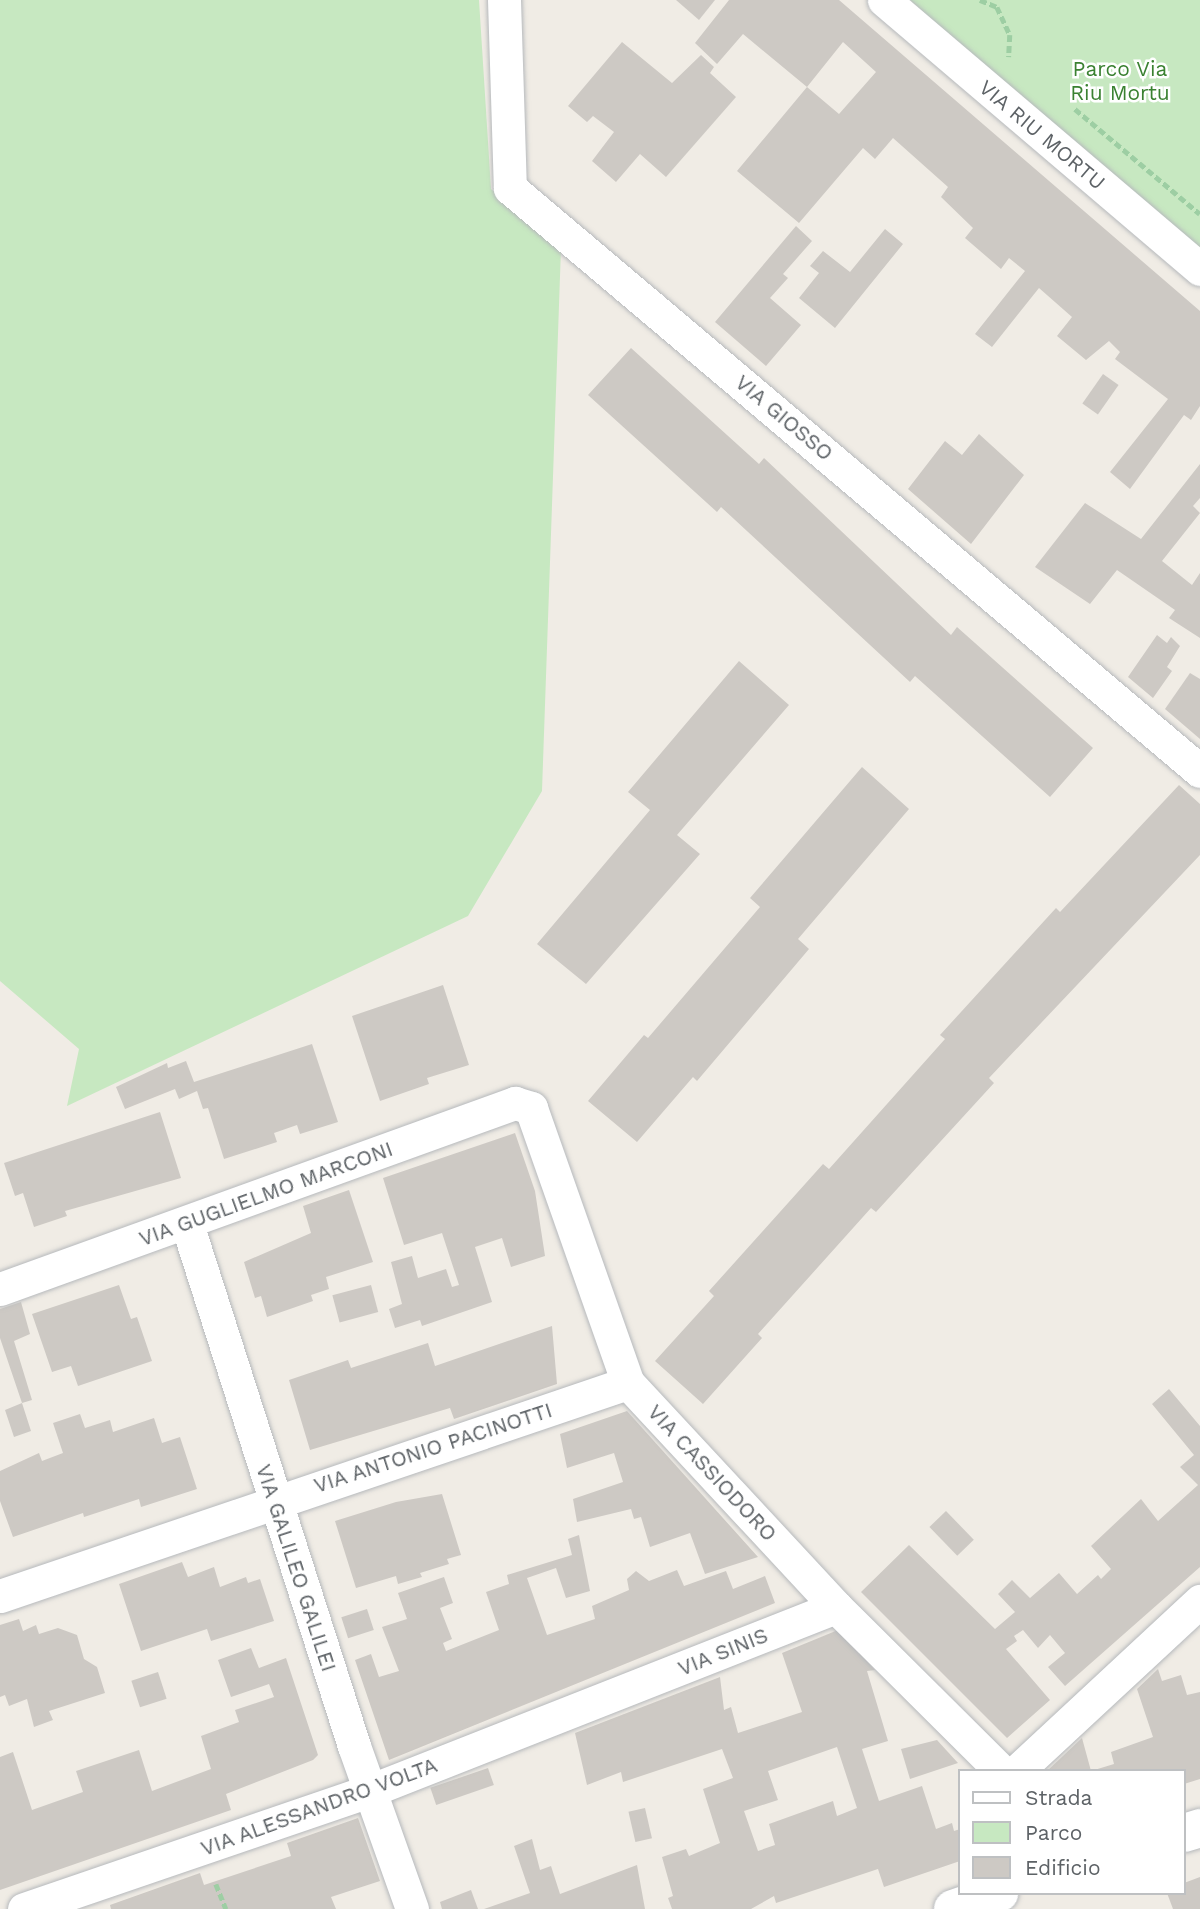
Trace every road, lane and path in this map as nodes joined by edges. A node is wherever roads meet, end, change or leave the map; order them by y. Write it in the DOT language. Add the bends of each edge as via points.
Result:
graph roads {
  1 [pos="504,0"];
  2 [pos="884,0"];
  3 [pos="980,0"];
  4 [pos="1009,68"];
  5 [pos="1072,108"];
  6 [pos="1200,214"];
  7 [pos="1200,269"];
  8 [pos="1200,771"];
  9 [pos="531,1108"];
  10 [pos="187,1224"];
  11 [pos="0,1289"];
  12 [pos="628,1383"];
  13 [pos="273,1500"];
  14 [pos="0,1596"];
  15 [pos="1200,1601"];
  16 [pos="836,1606"];
  17 [pos="610,1697"];
  18 [pos="999,1769"];
  19 [pos="1019,1769"];
  20 [pos="369,1791"];
  21 [pos="993,1895"];
  22 [pos="24,1909"];
  23 [pos="412,1909"];
  24 [pos="953,1909"];
  1 -- 8 [label="street, VIA GIOSSO" via="510,188"];
  2 -- 7 [label="street, VIA RIU MORTU"];
  3 -- 4 [label="path" via="997,7 1010,34"];
  5 -- 6 [label="path"];
  9 -- 10 [label="street, VIA GUGLIELMO MARCONI" via="515,1103"];
  9 -- 12 [label="street, VIA CASSIODORO"];
  10 -- 11 [label="street, VIA GUGLIELMO MARCONI"];
  10 -- 13 [label="street, VIA GALILEO GALILEI"];
  12 -- 13 [label="street, VIA ANTONIO PACINOTTI"];
  12 -- 16 [label="street, VIA CASSIODORO"];
  13 -- 14 [label="street, VIA ANTONIO PACINOTTI"];
  13 -- 20 [label="street, VIA GALILEO GALILEI"];
  15 -- 19 [label="street"];
  16 -- 17 [label="street, VIA SINIS"];
  16 -- 18 [label="street, VIA CASSIODORO"];
  17 -- 20 [label="street, VIA ALESSANDRO VOLTA"];
  20 -- 22 [label="street, VIA ALESSANDRO VOLTA"];
  20 -- 23 [label="street, VIA GALILEO GALILEI"];
  21 -- 24 [label="street"];
}
